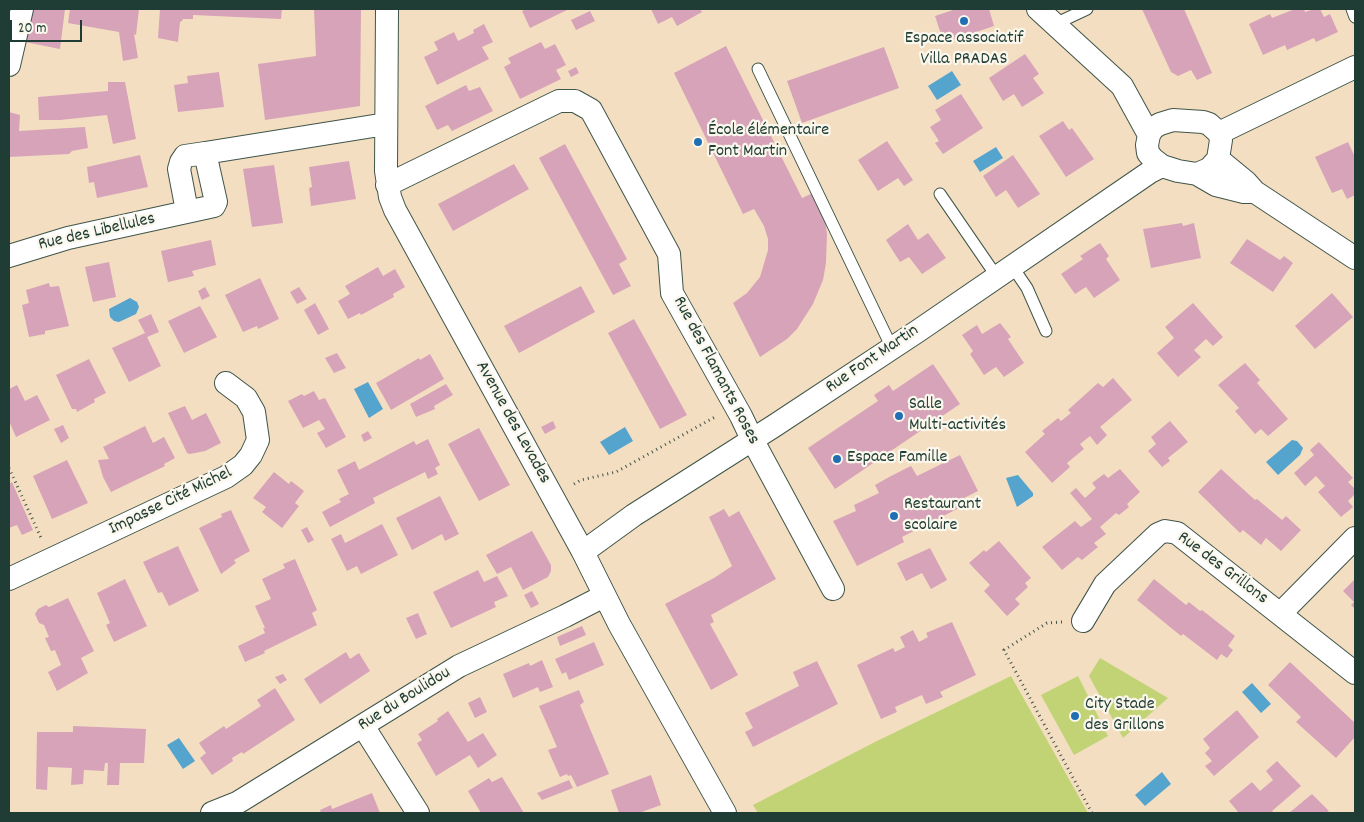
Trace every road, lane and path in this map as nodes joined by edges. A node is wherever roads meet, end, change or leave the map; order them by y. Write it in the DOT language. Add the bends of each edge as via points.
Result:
graph roads {
  1 [pos="22,9"];
  2 [pos="387,9"];
  3 [pos="1038,9"];
  4 [pos="1087,9"];
  5 [pos="1352,9"];
  6 [pos="1355,16"];
  7 [pos="1055,24"];
  8 [pos="9,65"];
  9 [pos="1355,67"];
  10 [pos="758,69"];
  11 [pos="386,124"];
  12 [pos="1220,133"];
  13 [pos="1149,135"];
  14 [pos="205,153"];
  15 [pos="1218,159"];
  16 [pos="1162,166"];
  17 [pos="1197,174"];
  18 [pos="388,185"];
  19 [pos="1255,192"];
  20 [pos="940,194"];
  21 [pos="187,212"];
  22 [pos="9,256"];
  23 [pos="1355,258"];
  24 [pos="1004,271"];
  25 [pos="1046,331"];
  26 [pos="892,348"];
  27 [pos="226,383"];
  28 [pos="742,416"];
  29 [pos="752,440"];
  30 [pos="9,468"];
  31 [pos="574,484"];
  32 [pos="1355,538"];
  33 [pos="583,552"];
  34 [pos="51,560"];
  35 [pos="9,579"];
  36 [pos="832,589"];
  37 [pos="604,596"];
  38 [pos="1281,613"];
  39 [pos="1083,621"];
  40 [pos="1355,673"];
  41 [pos="363,726"];
  42 [pos="212,813"];
  43 [pos="418,813"];
  44 [pos="726,813"];
  45 [pos="1092,813"];
  1 -- 8 [label="street"];
  2 -- 11 [label="street, Avenue des Levades"];
  3 -- 7 [label="street"];
  4 -- 7 [label="lane"];
  5 -- 6 [label="lane"];
  7 -- 13 [label="street" via="1122,86"];
  9 -- 12 [label="street"];
  10 -- 26 [label="lane"];
  11 -- 14 [label="street"];
  11 -- 18 [label="street, Avenue des Levades"];
  12 -- 13 [label="street" via="1203,122 1173,120 1153,128"];
  12 -- 15 [label="street"];
  13 -- 16 [label="street" via="1148,153"];
  14 -- 21 [label="street" via="185,156 181,162 179,169"];
  14 -- 21 [label="street, Rue des Libellules" via="216,202 214,206"];
  15 -- 17 [label="street" via="1209,169"];
  15 -- 19 [label="street"];
  16 -- 17 [label="street"];
  16 -- 24 [label="street, Rue Font Martin"];
  17 -- 19 [label="street" via="1216,185"];
  18 -- 28 [label="street, Rue des Flamants Roses" via="558,101 575,101 587,107 669,254 672,293"];
  18 -- 33 [label="street, Avenue des Levades" via="395,210"];
  19 -- 23 [label="street"];
  20 -- 24 [label="lane"];
  21 -- 22 [label="street, Rue des Libellules" via="68,238"];
  24 -- 25 [label="lane" via="1026,288"];
  24 -- 26 [label="street, Rue Font Martin"];
  26 -- 29 [label="street, Rue Font Martin"];
  27 -- 34 [label="street, Impasse Cité Michel" via="246,398 254,412 258,440 243,465 226,477"];
  28 -- 29 [label="street, Rue des Flamants Roses"];
  28 -- 31 [label="path" via="728,410 616,472"];
  29 -- 33 [label="street, Rue Font Martin" via="634,515"];
  29 -- 36 [label="street, Rue des Flamants Roses"];
  30 -- 34 [label="path"];
  32 -- 38 [label="street, Rue des Grillons"];
  33 -- 37 [label="street, Avenue des Levades"];
  34 -- 35 [label="street, Impasse Cité Michel"];
  37 -- 41 [label="street, Rue du Boulidou" via="459,666"];
  37 -- 44 [label="street, Avenue des Levades"];
  38 -- 39 [label="street, Rue des Grillons" via="1177,533 1165,531 1105,584"];
  38 -- 40 [label="street, Rue des Grillons"];
  39 -- 45 [label="path" via="1047,623 1004,650"];
  41 -- 42 [label="street, Rue du Boulidou" via="237,803"];
  41 -- 43 [label="street"];
}
